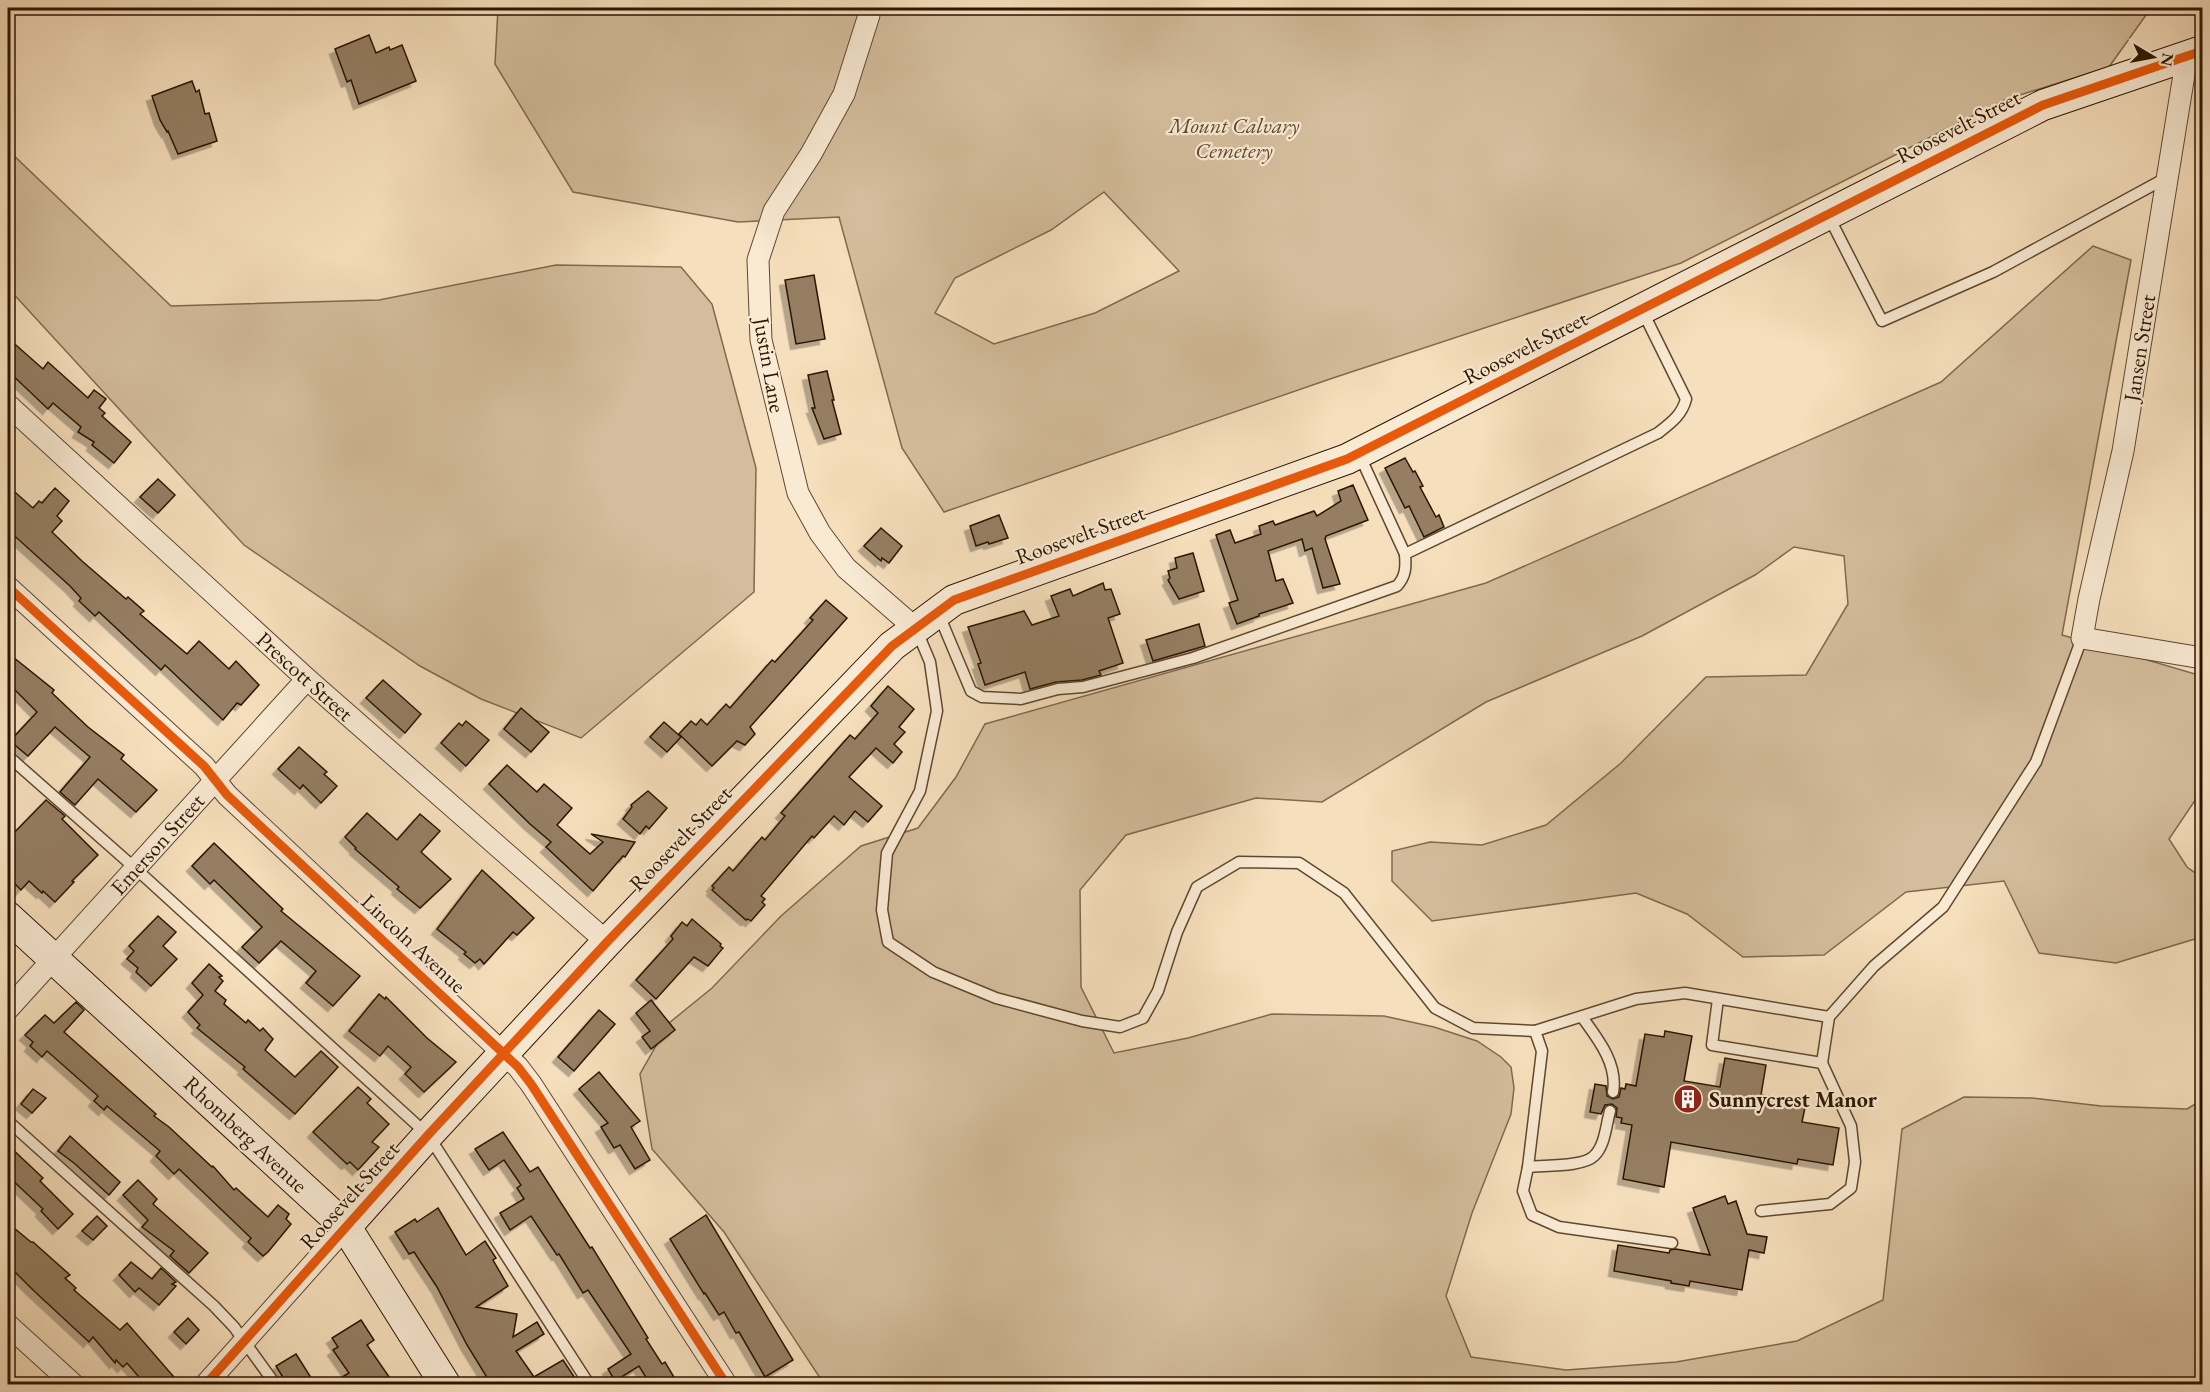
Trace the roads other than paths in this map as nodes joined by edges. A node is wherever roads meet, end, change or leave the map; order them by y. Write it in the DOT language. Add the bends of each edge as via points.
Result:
graph roads {
  1 [pos="868,8"];
  2 [pos="2195,53"];
  3 [pos="2166,178"];
  4 [pos="1828,214"];
  5 [pos="1642,309"];
  6 [pos="8,405"];
  7 [pos="1359,453"];
  8 [pos="1405,554"];
  9 [pos="8,587"];
  10 [pos="927,620"];
  11 [pos="2082,638"];
  12 [pos="2202,658"];
  13 [pos="307,679"];
  14 [pos="8,756"];
  15 [pos="215,780"];
  16 [pos="136,869"];
  17 [pos="8,917"];
  18 [pos="607,942"];
  19 [pos="54,958"];
  20 [pos="1718,999"];
  21 [pos="8,1010"];
  22 [pos="1582,1017"];
  23 [pos="1829,1017"];
  24 [pos="1535,1031"];
  25 [pos="504,1053"];
  26 [pos="1822,1063"];
  27 [pos="1613,1092"];
  28 [pos="1610,1111"];
  29 [pos="8,1120"];
  30 [pos="428,1135"];
  31 [pos="1528,1167"];
  32 [pos="1761,1211"];
  33 [pos="346,1227"];
  34 [pos="1672,1243"];
  35 [pos="8,1325"];
  36 [pos="245,1342"];
  37 [pos="74,1384"];
  38 [pos="206,1384"];
  39 [pos="275,1384"];
  40 [pos="445,1384"];
  41 [pos="589,1384"];
  42 [pos="726,1384"];
  1 -- 10 [label="street, Justin Lane" via="844,94 774,211 758,260 760,340 798,493 820,533 846,568"];
  2 -- 3 [label="street, Jansen Street"];
  2 -- 4 [label="street, Roosevelt Street" via="2043,105"];
  3 -- 4 [label="lane" via="1993,272 1882,321"];
  3 -- 11 [label="street, Jansen Street" via="2123,451"];
  4 -- 5 [label="street, Roosevelt Street"];
  5 -- 7 [label="street, Roosevelt Street"];
  5 -- 8 [label="lane" via="1686,399 1674,421"];
  6 -- 13 [label="street, Prescott Street"];
  7 -- 8 [label="lane"];
  7 -- 10 [label="street, Roosevelt Street" via="954,600"];
  8 -- 10 [label="lane" via="1404,578 1396,586 1373,595 1193,658 1021,699 982,697 971,691"];
  9 -- 15 [label="street, Lincoln Avenue"];
  10 -- 18 [label="street, Roosevelt Street" via="892,646"];
  10 -- 24 [label="lane" via="937,711 920,791 886,853 882,910 888,942 933,972 996,998 1120,1027 1143,1018 1158,991 1197,887 1239,862 1299,863 1344,893 1435,1008 1473,1029"];
  11 -- 12 [label="street"];
  11 -- 23 [label="lane" via="2036,762 1943,907 1874,966"];
  13 -- 15 [label="street, Emerson Street"];
  13 -- 18 [label="street, Prescott Street"];
  14 -- 16 [label="lane"];
  15 -- 16 [label="street, Emerson Street"];
  15 -- 25 [label="street, Lincoln Avenue"];
  16 -- 19 [label="street, Emerson Street"];
  16 -- 30 [label="lane"];
  17 -- 19 [label="street, Rhomberg Avenue"];
  18 -- 25 [label="street, Roosevelt Street"];
  19 -- 21 [label="street, Emerson Street"];
  19 -- 33 [label="street, Rhomberg Avenue"];
  20 -- 22 [label="lane" via="1685,993 1636,999"];
  20 -- 23 [label="lane"];
  20 -- 26 [label="lane" via="1712,1045"];
  22 -- 24 [label="lane"];
  22 -- 27 [label="lane" via="1610,1063 1615,1080"];
  23 -- 26 [label="lane"];
  24 -- 31 [label="lane" via="1542,1051"];
  25 -- 30 [label="street, Roosevelt Street"];
  25 -- 42 [label="street, Lincoln Avenue" via="531,1084"];
  26 -- 32 [label="lane" via="1851,1126 1855,1162 1851,1188 1830,1204"];
  28 -- 31 [label="lane" via="1603,1140 1595,1155 1585,1162"];
  29 -- 36 [label="lane" via="214,1306"];
  30 -- 33 [label="street, Roosevelt Street"];
  30 -- 41 [label="lane"];
  31 -- 34 [label="lane" via="1523,1191 1532,1215 1559,1227"];
  33 -- 36 [label="street, Roosevelt Street"];
  33 -- 40 [label="street, Rhomberg Avenue"];
  35 -- 37 [label="street"];
  36 -- 38 [label="street, Roosevelt Street"];
  36 -- 39 [label="lane"];
}
